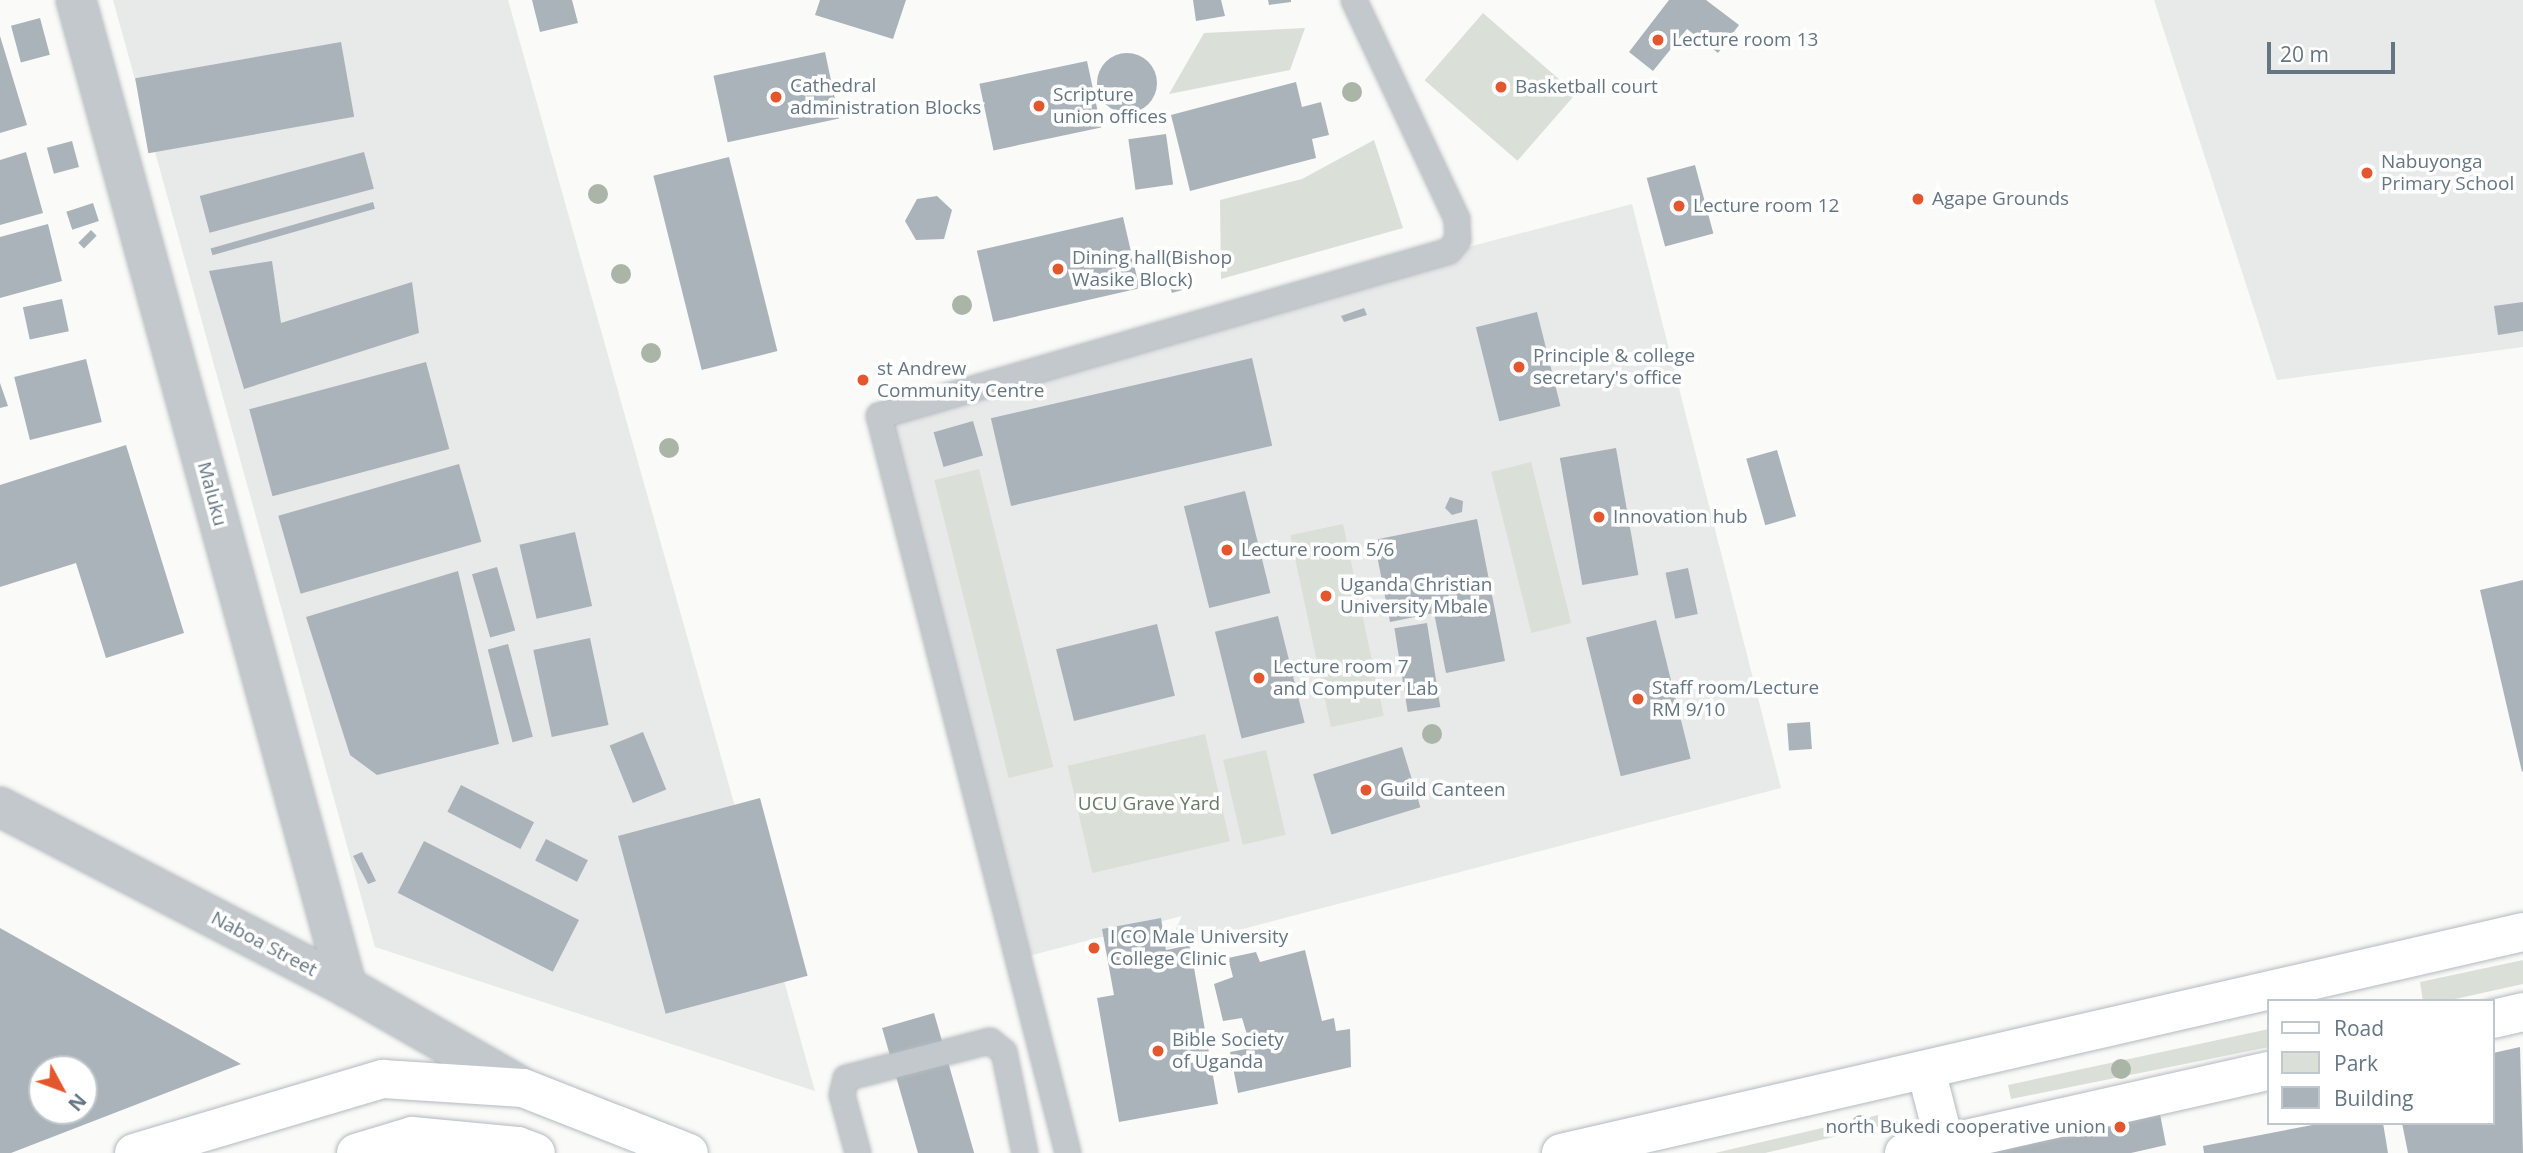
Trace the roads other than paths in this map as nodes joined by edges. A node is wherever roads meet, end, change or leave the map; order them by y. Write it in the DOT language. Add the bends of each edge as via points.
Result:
graph roads {
  1 [pos="76,0"];
  2 [pos="1354,0"];
  3 [pos="0,807"];
  4 [pos="2523,932"];
  5 [pos="347,987"];
  6 [pos="2523,1012"];
  7 [pos="2495,1019"];
  8 [pos="1926,1070"];
  9 [pos="2268,1071"];
  10 [pos="523,1088"];
  11 [pos="1945,1144"];
  12 [pos="134,1153"];
  13 [pos="356,1153"];
  14 [pos="536,1153"];
  15 [pos="690,1153"];
  16 [pos="858,1153"];
  17 [pos="1025,1153"];
  18 [pos="1068,1153"];
  19 [pos="1560,1153"];
  20 [pos="1904,1153"];
  1 -- 5 [label="street, Maluku"];
  2 -- 18 [label="lane" via="1457,219 1458,240 1449,251 879,416"];
  3 -- 5 [label="street, Naboa Street"];
  4 -- 8 [label="main road"];
  5 -- 10 [label="street, Naboa Street"];
  6 -- 7 [label="main road"];
  8 -- 11 [label="main road"];
  8 -- 19 [label="main road"];
  9 -- 11 [label="main road"];
  10 -- 12 [label="main road" via="383,1079"];
  10 -- 15 [label="main road"];
  11 -- 20 [label="main road"];
  13 -- 14 [label="main road" via="412,1136 518,1146"];
  16 -- 17 [label="lane" via="842,1095 846,1078 990,1041 1004,1052"];
}
